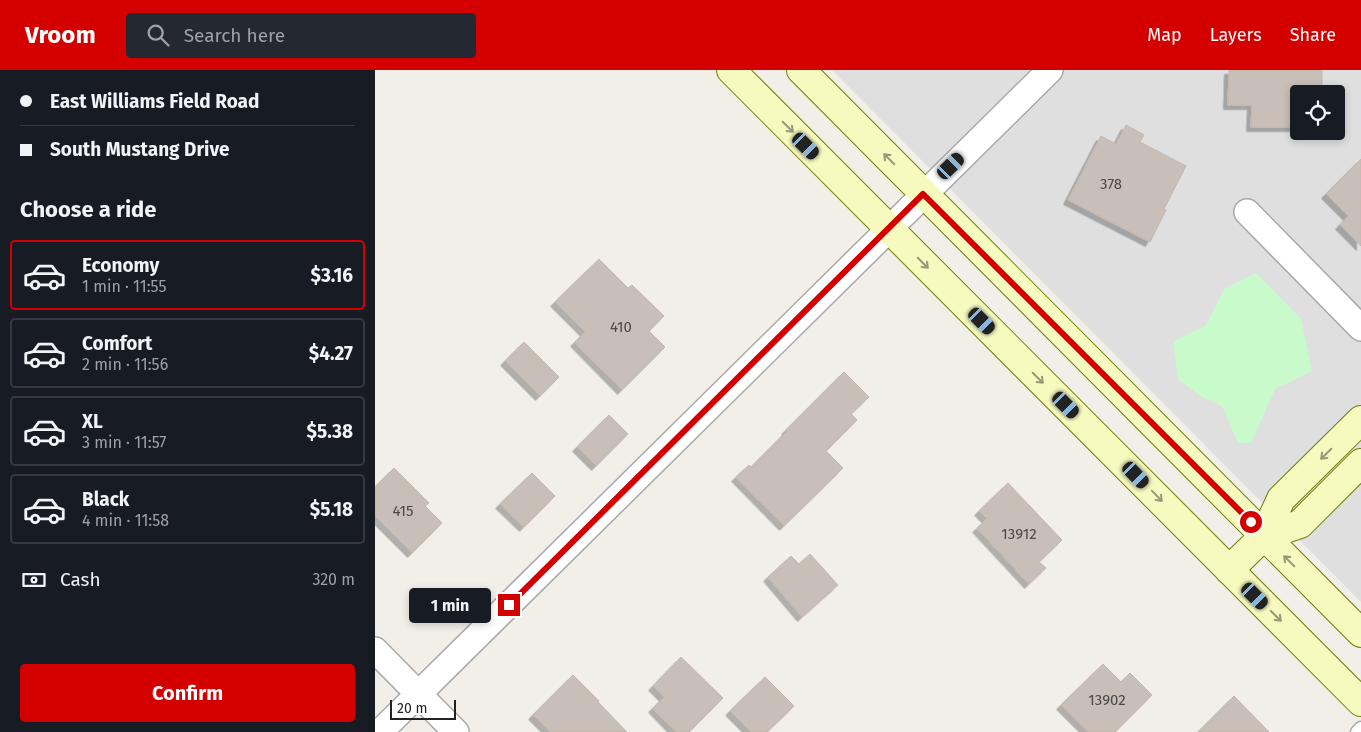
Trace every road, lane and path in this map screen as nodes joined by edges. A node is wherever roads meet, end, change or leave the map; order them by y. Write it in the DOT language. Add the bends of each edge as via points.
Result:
graph roads {
  1 [pos="731,70"];
  2 [pos="801,70"];
  3 [pos="1050,70"];
  4 [pos="923,194"];
  5 [pos="1247,212"];
  6 [pos="889,229"];
  7 [pos="1361,328"];
  8 [pos="1361,420"];
  9 [pos="1361,462"];
  10 [pos="1264,536"];
  11 [pos="1229,570"];
  12 [pos="1361,633"];
  13 [pos="375,650"];
  14 [pos="419,694"];
  15 [pos="1361,702"];
  16 [pos="1361,728"];
  17 [pos="380,732"];
  18 [pos="456,732"];
  19 [pos="1357,732"];
  1 -- 6 [label="main road, one-way"];
  4 -- 2 [label="main road, one-way"];
  3 -- 4 [label="street"];
  4 -- 6 [label="street"];
  4 -- 10 [label="main road"];
  5 -- 7 [label="street"];
  6 -- 11 [label="main road, one-way"];
  6 -- 14 [label="street"];
  8 -- 10 [label="main road, one-way" via="1281,499"];
  9 -- 10 [label="main road" via="1300,524"];
  10 -- 11 [label="main road"];
  12 -- 10 [label="main road, one-way"];
  11 -- 15 [label="main road, one-way"];
  13 -- 14 [label="street"];
  14 -- 17 [label="street"];
  14 -- 18 [label="street"];
  16 -- 19 [label="lane"];
}
